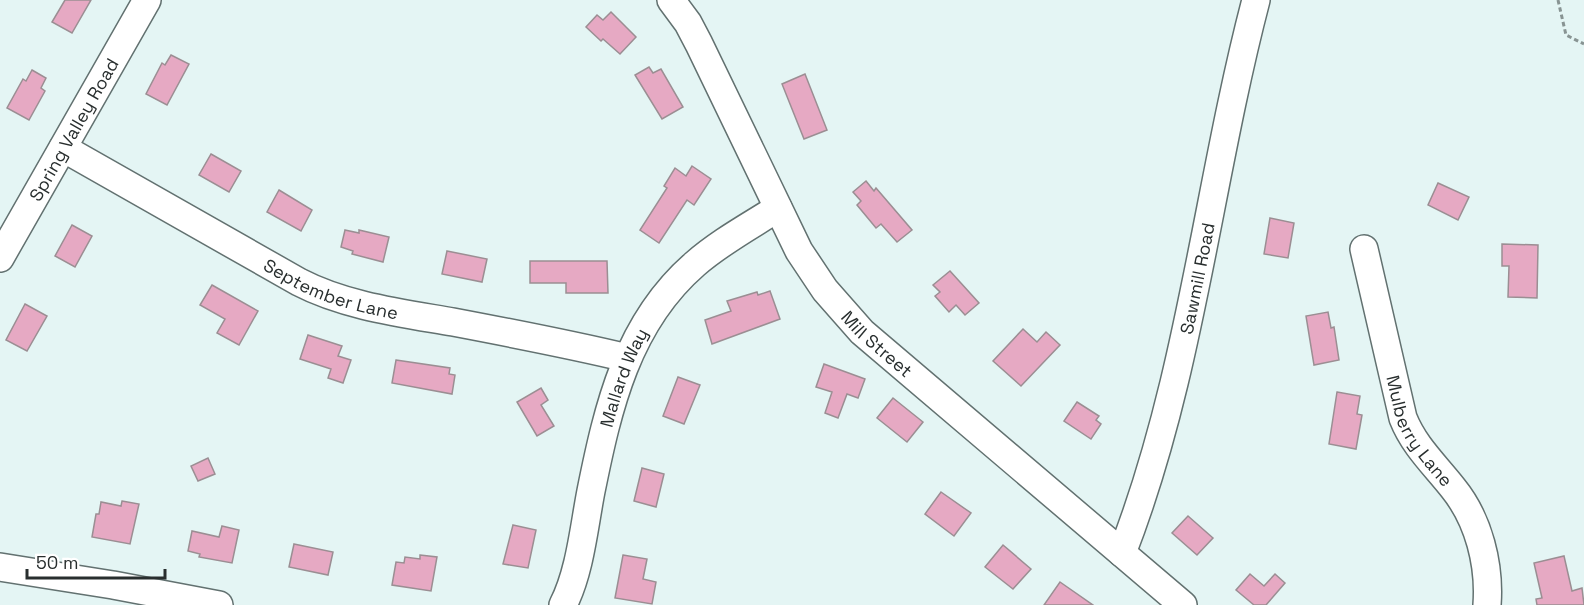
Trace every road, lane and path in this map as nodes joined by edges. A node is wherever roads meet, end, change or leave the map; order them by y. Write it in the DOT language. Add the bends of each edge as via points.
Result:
graph roads {
  1 [pos="147,0"];
  2 [pos="671,0"];
  3 [pos="1256,0"];
  4 [pos="1558,0"];
  5 [pos="1584,44"];
  6 [pos="63,148"];
  7 [pos="778,208"];
  8 [pos="1364,249"];
  9 [pos="0,258"];
  10 [pos="627,358"];
  11 [pos="1122,553"];
  12 [pos="0,567"];
  13 [pos="219,605"];
  14 [pos="563,605"];
  15 [pos="1183,605"];
  16 [pos="1487,605"];
  1 -- 6 [label="street, Spring Valley Road"];
  2 -- 7 [label="street, Mill Street" via="699,44"];
  3 -- 11 [label="street, Sawmill Road" via="1164,421"];
  4 -- 5 [label="path" via="1566,35"];
  6 -- 9 [label="street, Spring Valley Road"];
  6 -- 10 [label="street, September Lane" via="323,293"];
  7 -- 10 [label="street, Mallard Way" via="694,265 657,306"];
  7 -- 11 [label="street, Mill Street" via="799,251 825,290 862,332"];
  8 -- 16 [label="street, Mulberry Lane" via="1403,418 1416,443 1459,495 1473,521 1484,559"];
  10 -- 14 [label="street, Mallard Way" via="609,408 573,578"];
  11 -- 15 [label="street, Mill Street"];
  12 -- 13 [label="street"];
}
